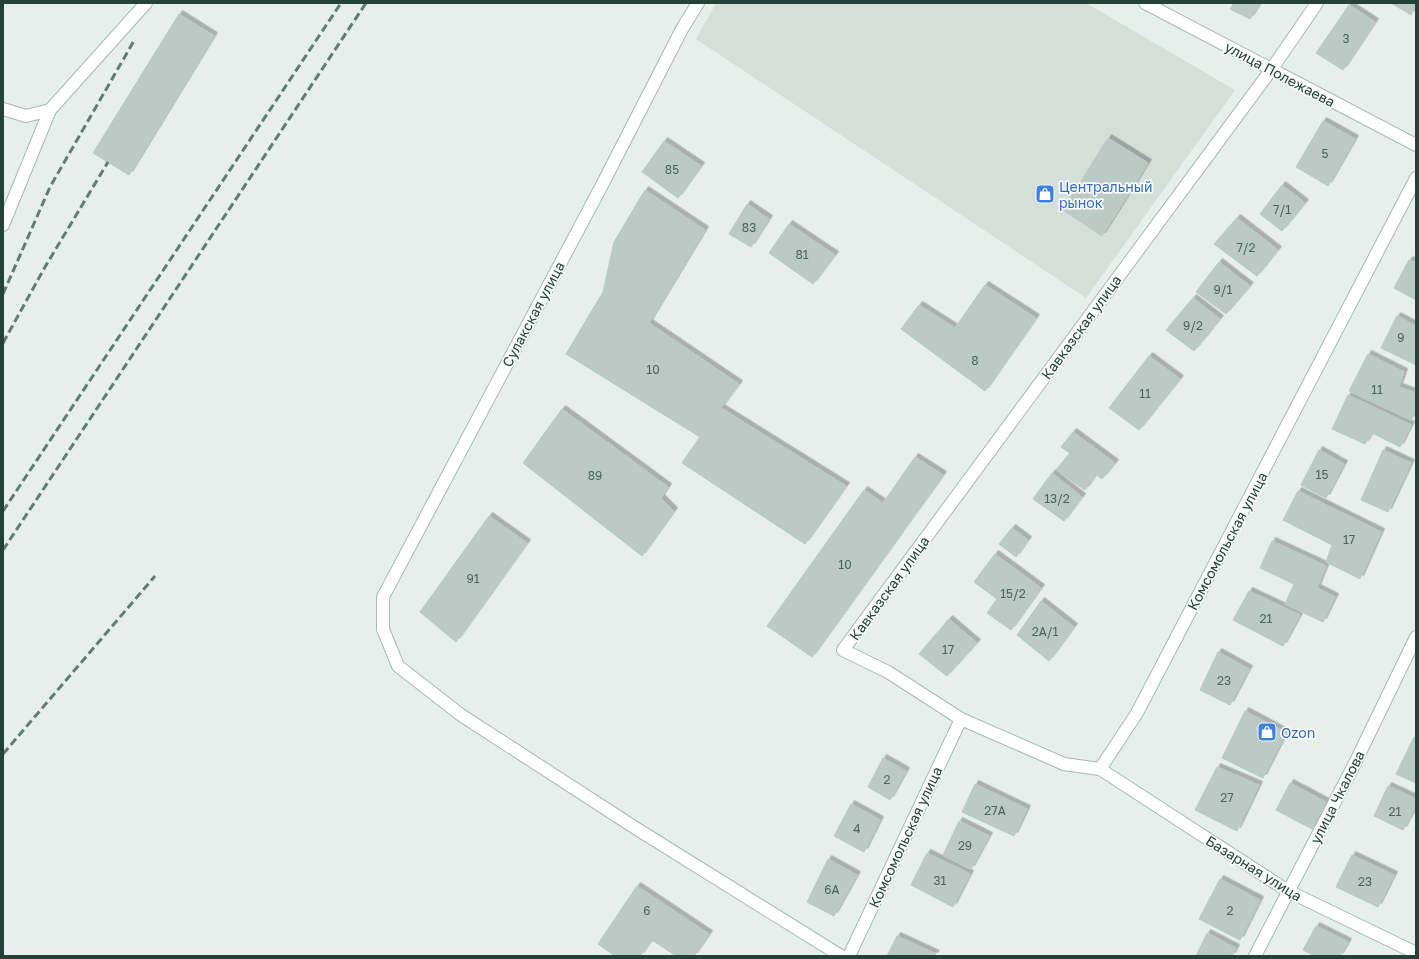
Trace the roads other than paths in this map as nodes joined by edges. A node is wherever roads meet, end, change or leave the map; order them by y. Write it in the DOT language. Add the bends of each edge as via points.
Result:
graph roads {
  1 [pos="146,3"];
  2 [pos="698,3"];
  3 [pos="1145,3"];
  4 [pos="1317,3"];
  5 [pos="1271,70"];
  6 [pos="3,109"];
  7 [pos="50,110"];
  8 [pos="1416,145"];
  9 [pos="1416,178"];
  10 [pos="3,225"];
  11 [pos="1416,638"];
  12 [pos="961,719"];
  13 [pos="1100,769"];
  14 [pos="1288,891"];
  15 [pos="1416,952"];
  16 [pos="841,956"];
  17 [pos="848,956"];
  18 [pos="1255,956"];
  1 -- 7 [label="street"];
  2 -- 16 [label="street, Сулакская улица" via="383,597 383,629 398,666 461,715 637,829"];
  3 -- 5 [label="street, улица Полежаева"];
  4 -- 5 [label="street, Кавказская улица"];
  5 -- 8 [label="street, улица Полежаева"];
  5 -- 12 [label="street, Кавказская улица" via="843,650 888,672"];
  6 -- 7 [label="street" via="26,116"];
  7 -- 10 [label="street"];
  9 -- 13 [label="street, Комсомольская улица" via="1137,713"];
  11 -- 14 [label="street, улица Чкалова"];
  12 -- 13 [label="street" via="1064,764"];
  12 -- 17 [label="street, Комсомольская улица"];
  13 -- 14 [label="street, Базарная улица"];
  14 -- 15 [label="street, Базарная улица"];
  14 -- 18 [label="street, улица Чкалова"];
}
